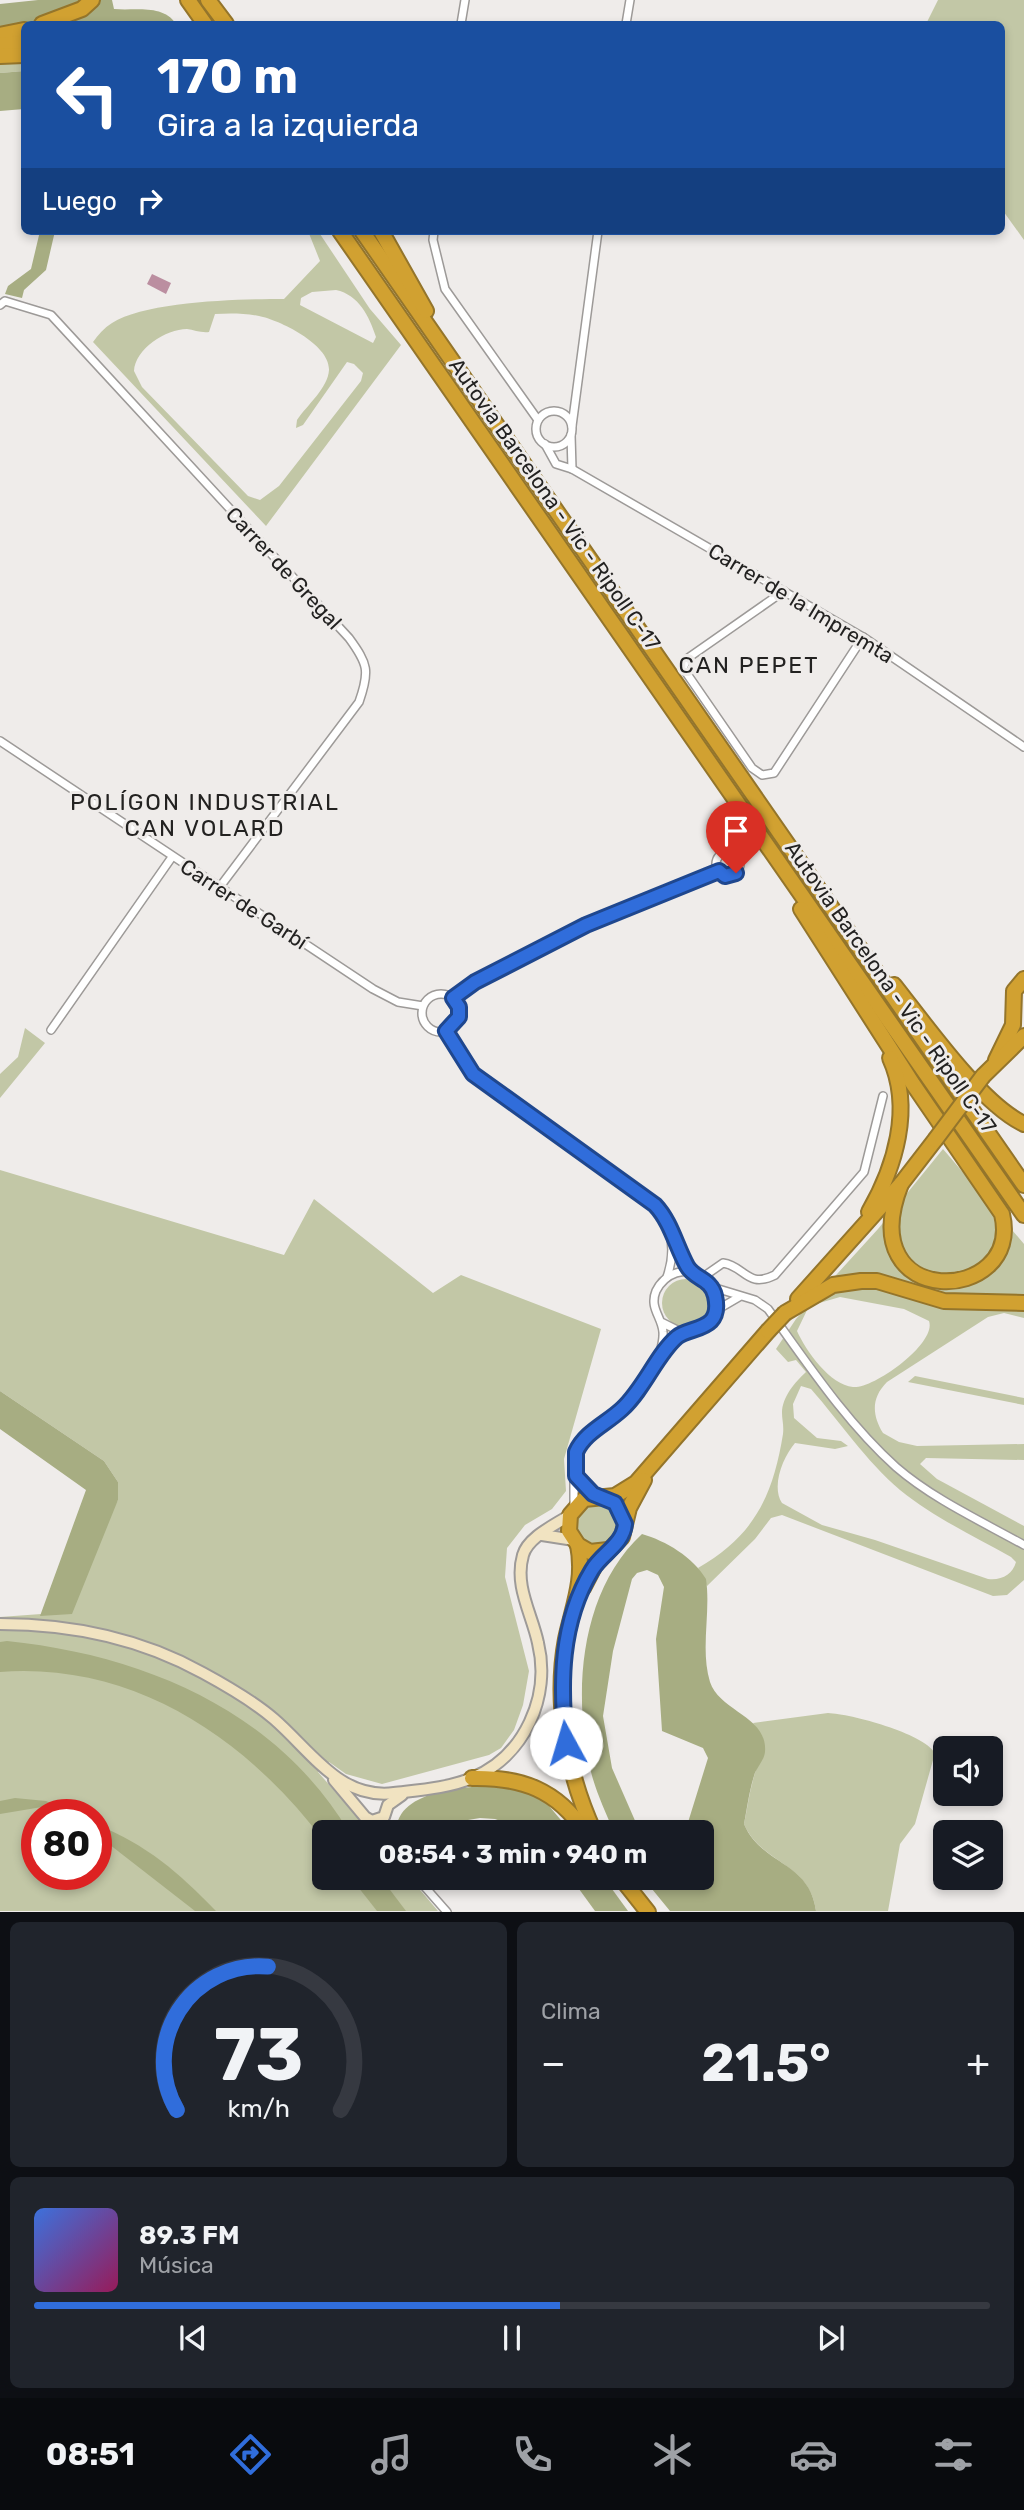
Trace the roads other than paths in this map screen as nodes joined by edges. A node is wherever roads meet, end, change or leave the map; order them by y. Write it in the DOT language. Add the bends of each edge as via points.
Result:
graph roads {
  1 [pos="92,0"];
  2 [pos="188,0"];
  3 [pos="208,0"];
  4 [pos="465,0"];
  5 [pos="630,0"];
  6 [pos="50,21"];
  7 [pos="203,21"];
  8 [pos="224,21"];
  9 [pos="462,21"];
  10 [pos="626,21"];
  11 [pos="21,31"];
  12 [pos="0,35"];
  13 [pos="21,43"];
  14 [pos="0,45"];
  15 [pos="21,55"];
  16 [pos="0,56"];
  17 [pos="343,235"];
  18 [pos="365,235"];
  19 [pos="383,235"];
  20 [pos="434,235"];
  21 [pos="597,235"];
  22 [pos="0,305"];
  23 [pos="469,388"];
  24 [pos="538,420"];
  25 [pos="572,429"];
  26 [pos="545,444"];
  27 [pos="572,469"];
  28 [pos="784,591"];
  29 [pos="863,637"];
  30 [pos="0,741"];
  31 [pos="1024,747"];
  32 [pos="172,857"];
  33 [pos="789,862"];
  34 [pos="719,871"];
  35 [pos="219,888"];
  36 [pos="1024,979"];
  37 [pos="453,998"];
  38 [pos="424,1006"];
  39 [pos="1013,1012"];
  40 [pos="1024,1026"];
  41 [pos="51,1030"];
  42 [pos="879,1030"];
  43 [pos="446,1031"];
  44 [pos="1024,1036"];
  45 [pos="996,1060"];
  46 [pos="883,1096"];
  47 [pos="1024,1124"];
  48 [pos="901,1184"];
  49 [pos="1024,1185"];
  50 [pos="1024,1215"];
  51 [pos="671,1237"];
  52 [pos="852,1240"];
  53 [pos="691,1272"];
  54 [pos="667,1277"];
  55 [pos="703,1277"];
  56 [pos="712,1287"];
  57 [pos="740,1297"];
  58 [pos="1024,1303"];
  59 [pos="715,1311"];
  60 [pos="785,1313"];
  61 [pos="661,1322"];
  62 [pos="683,1333"];
  63 [pos="657,1364"];
  64 [pos="652,1466"];
  65 [pos="576,1476"];
  66 [pos="601,1496"];
  67 [pos="572,1511"];
  68 [pos="625,1524"];
  69 [pos="541,1535"];
  70 [pos="576,1543"];
  71 [pos="1024,1545"];
  72 [pos="608,1550"];
  73 [pos="577,1598"];
  74 [pos="0,1624"];
  75 [pos="326,1770"];
  76 [pos="472,1778"];
  77 [pos="415,1790"];
  78 [pos="368,1793"];
  79 [pos="380,1794"];
  80 [pos="388,1805"];
  81 [pos="360,1810"];
  82 [pos="369,1820"];
  83 [pos="382,1820"];
  84 [pos="575,1820"];
  85 [pos="590,1820"];
  86 [pos="428,1890"];
  87 [pos="631,1890"];
  88 [pos="447,1912"];
  89 [pos="648,1912"];
  1 -- 6 [label="highway" via="82,9"];
  2 -- 7 [label="highway"];
  3 -- 8 [label="highway"];
  4 -- 9 [label="street"];
  5 -- 10 [label="street"];
  11 -- 12 [label="highway"];
  13 -- 14 [label="highway"];
  15 -- 16 [label="highway"];
  17 -- 33 [label="highway, Autovia Barcelona - Vic - Ripoll C-17"];
  18 -- 23 [label="highway"];
  19 -- 23 [label="highway"];
  20 -- 24 [label="street" via="445,289"];
  21 -- 25 [label="street"];
  22 -- 35 [label="street, Carrer de Gregal" via="5,301 51,315 349,638 366,662 359,702"];
  23 -- 33 [label="highway, Autovia Barcelona - Vic - Ripoll C-17"];
  24 -- 25 [label="street" via="546,412 557,411 567,416"];
  24 -- 26 [label="street" via="536,430"];
  25 -- 26 [label="street" via="561,445"];
  25 -- 27 [label="street"];
  26 -- 27 [label="street, Carrer de la Impremta" via="556,464"];
  27 -- 28 [label="street, Carrer de la Impremta"];
  28 -- 29 [label="street, Carrer de la Impremta"];
  28 -- 29 [label="street" via="688,658 683,668 752,768 762,775 774,773"];
  29 -- 31 [label="street, Carrer de la Impremta"];
  30 -- 32 [label="street, Carrer de Garbí"];
  32 -- 35 [label="street, Carrer de Garbí"];
  32 -- 41 [label="street"];
  33 -- 42 [label="highway" via="796,901"];
  33 -- 47 [label="highway" via="925,1027 1005,1113"];
  33 -- 49 [label="highway, Autovia Barcelona - Vic - Ripoll C-17"];
  33 -- 50 [label="highway, Autovia Barcelona - Vic - Ripoll C-17"];
  34 -- 37 [label="street" via="586,925"];
  35 -- 38 [label="street, Carrer de Garbí" via="373,989 398,1002"];
  36 -- 39 [label="highway" via="1014,991"];
  37 -- 38 [label="street" via="438,994"];
  37 -- 43 [label="street" via="459,1017"];
  38 -- 43 [label="street" via="427,1025"];
  39 -- 40 [label="highway"];
  39 -- 45 [label="highway" via="1009,1036"];
  42 -- 48 [label="highway" via="1002,1214 1006,1236 997,1260 977,1278 953,1284 911,1268 898,1254 891,1232"];
  42 -- 52 [label="highway" via="897,1080 897,1138 883,1185"];
  43 -- 51 [label="street" via="473,1074 655,1205"];
  44 -- 45 [label="highway"];
  45 -- 48 [label="highway, bridge"];
  46 -- 55 [label="street" via="864,1172 775,1275 755,1280 723,1263"];
  48 -- 52 [label="highway"];
  51 -- 53 [label="street"];
  51 -- 54 [label="street" via="673,1259"];
  52 -- 60 [label="highway"];
  53 -- 54 [label="street"];
  53 -- 55 [label="street"];
  54 -- 61 [label="street" via="655,1295"];
  55 -- 56 [label="street"];
  56 -- 57 [label="street"];
  56 -- 59 [label="street"];
  57 -- 59 [label="street"];
  57 -- 71 [label="street" via="768,1309 856,1425 896,1467"];
  58 -- 60 [label="highway" via="944,1301 877,1281 861,1281 833,1285"];
  59 -- 62 [label="street" via="702,1328"];
  60 -- 64 [label="highway, bridge"];
  61 -- 62 [label="street"];
  61 -- 63 [label="street"];
  62 -- 63 [label="street"];
  63 -- 65 [label="street" via="621,1410 582,1442 574,1459"];
  64 -- 66 [label="highway" via="629,1488"];
  64 -- 68 [label="highway"];
  65 -- 66 [label="street"];
  65 -- 67 [label="street"];
  66 -- 67 [label="highway" via="584,1499"];
  66 -- 68 [label="highway" via="620,1507"];
  67 -- 69 [label="street"];
  67 -- 70 [label="highway" via="569,1531"];
  68 -- 72 [label="highway" via="622,1537"];
  69 -- 70 [label="street"];
  69 -- 76 [label="street" via="526,1548 520,1577 541,1657 539,1698 516,1746"];
  70 -- 72 [label="highway" via="590,1552"];
  70 -- 73 [label="highway" via="582,1568"];
  72 -- 73 [label="highway"];
  73 -- 85 [label="highway" via="564,1658 563,1706 571,1768"];
  74 -- 75 [label="street" via="97,1632 180,1661 272,1718"];
  75 -- 78 [label="street"];
  75 -- 81 [label="street"];
  76 -- 77 [label="street"];
  76 -- 84 [label="highway" via="537,1786"];
  77 -- 79 [label="street"];
  77 -- 80 [label="street"];
  78 -- 79 [label="street"];
  78 -- 81 [label="street"];
  79 -- 80 [label="street"];
  80 -- 83 [label="street"];
  81 -- 82 [label="street"];
  86 -- 88 [label="street"];
  87 -- 89 [label="highway"];
}
